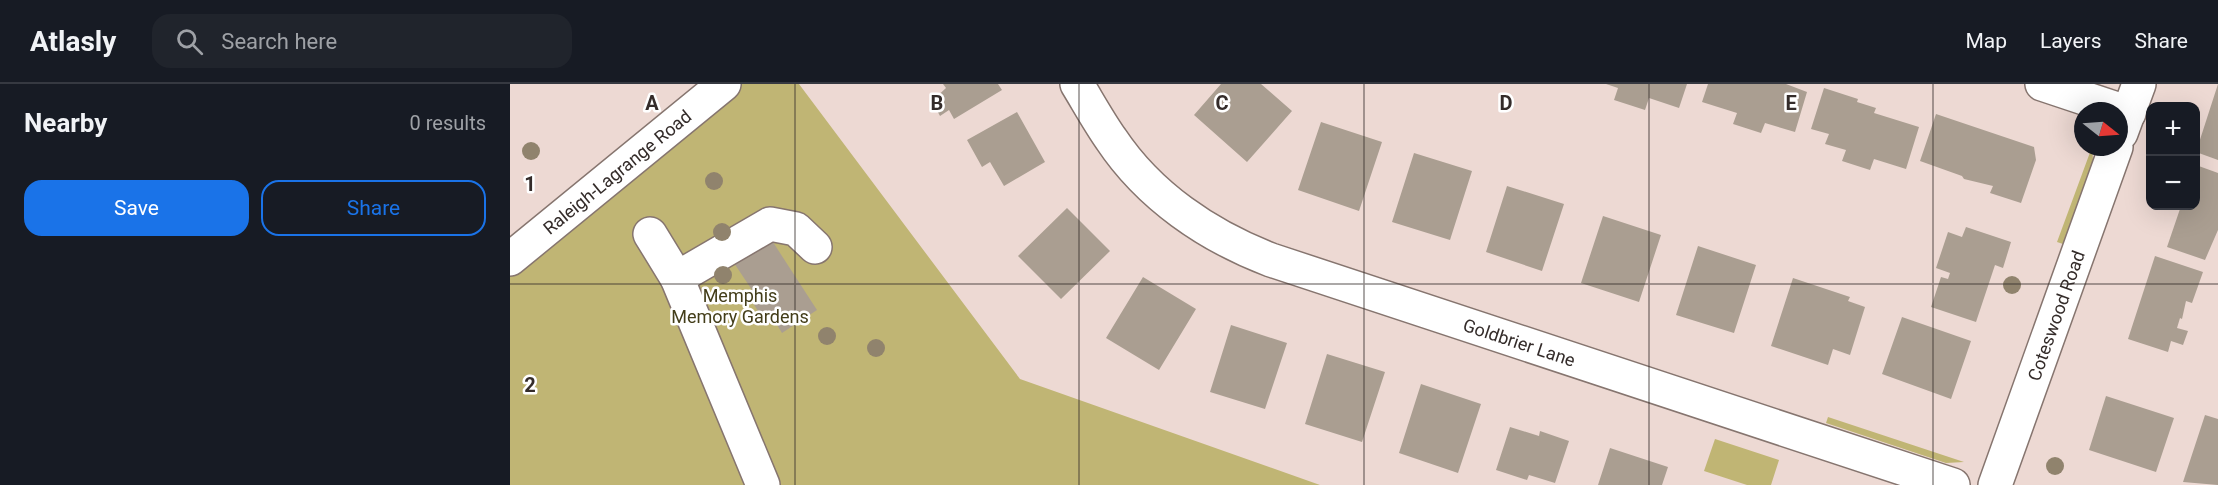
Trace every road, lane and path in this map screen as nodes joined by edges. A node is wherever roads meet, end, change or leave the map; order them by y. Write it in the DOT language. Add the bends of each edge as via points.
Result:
graph roads {
  1 [pos="724,84"];
  2 [pos="1077,84"];
  3 [pos="2042,84"];
  4 [pos="2129,112"];
  5 [pos="2113,156"];
  6 [pos="650,234"];
  7 [pos="815,247"];
  8 [pos="510,259"];
  9 [pos="677,278"];
  10 [pos="763,485"];
  11 [pos="1953,485"];
  12 [pos="1995,485"];
  1 -- 8 [label="street, Raleigh-Lagrange Road"];
  2 -- 11 [label="street, Goldbrier Lane" via="1111,140 1139,172 1186,215 1234,244 1271,260"];
  3 -- 4 [label="street"];
  5 -- 12 [label="street, Coteswood Road"];
  6 -- 9 [label="street"];
  7 -- 9 [label="street" via="796,229 770,224"];
  9 -- 10 [label="street"];
}
